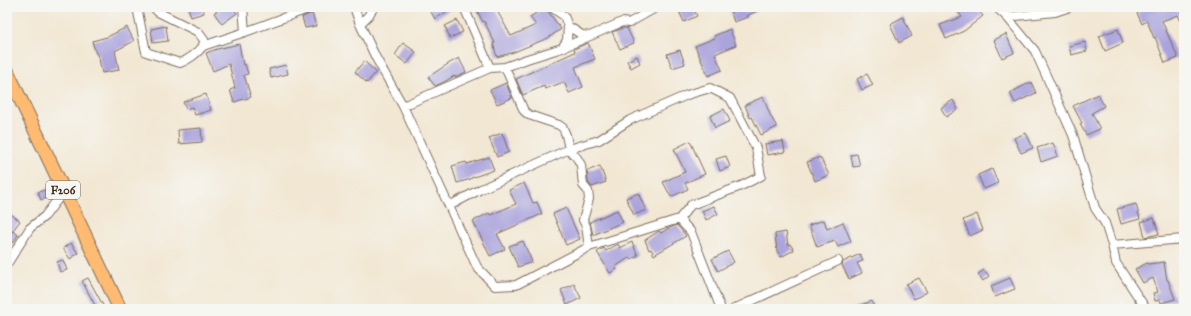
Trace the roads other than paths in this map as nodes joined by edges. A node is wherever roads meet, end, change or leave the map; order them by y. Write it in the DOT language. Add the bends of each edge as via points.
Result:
graph roads {
  1 [pos="137,7"];
  2 [pos="153,7"];
  3 [pos="243,7"];
  4 [pos="313,7"];
  5 [pos="354,7"];
  6 [pos="374,7"];
  7 [pos="464,7"];
  8 [pos="551,7"];
  9 [pos="657,7"];
  10 [pos="996,7"];
  11 [pos="1070,7"];
  12 [pos="1007,17"];
  13 [pos="360,24"];
  14 [pos="568,26"];
  15 [pos="245,32"];
  16 [pos="590,36"];
  17 [pos="204,46"];
  18 [pos="562,48"];
  19 [pos="505,67"];
  20 [pos="490,68"];
  21 [pos="7,71"];
  22 [pos="403,106"];
  23 [pos="569,149"];
  24 [pos="64,191"];
  25 [pos="449,206"];
  26 [pos="679,219"];
  27 [pos="1184,239"];
  28 [pos="1112,245"];
  29 [pos="589,247"];
  30 [pos="838,262"];
  31 [pos="7,264"];
  32 [pos="120,309"];
  33 [pos="721,309"];
  34 [pos="734,309"];
  35 [pos="1146,309"];
  1 -- 17 [label="street" via="146,52 180,63"];
  2 -- 17 [label="street" via="198,32 204,40"];
  3 -- 15 [label="street"];
  4 -- 15 [label="street"];
  5 -- 13 [label="street"];
  6 -- 13 [label="street"];
  7 -- 20 [label="street"];
  8 -- 14 [label="street" via="564,16"];
  9 -- 16 [label="street" via="629,23 622,22"];
  10 -- 12 [label="street"];
  11 -- 12 [label="street" via="1055,12"];
  12 -- 28 [label="street" via="1035,51 1073,136 1095,208 1105,223"];
  13 -- 22 [label="street"];
  14 -- 16 [label="street" via="582,35"];
  14 -- 18 [label="street" via="567,40"];
  15 -- 17 [label="street"];
  16 -- 18 [label="street"];
  18 -- 19 [label="street"];
  19 -- 20 [label="street"];
  19 -- 23 [label="street" via="524,110 530,115 563,128"];
  20 -- 22 [label="street"];
  21 -- 24 [label="main road, F206"];
  22 -- 25 [label="street"];
  23 -- 25 [label="street"];
  23 -- 26 [label="street" via="599,140 630,120 710,88 730,98 756,148 761,176 691,205"];
  23 -- 29 [label="street" via="577,158 583,185 588,191 589,199 583,220"];
  24 -- 31 [label="street" via="45,216 30,228"];
  24 -- 32 [label="main road, F206"];
  25 -- 29 [label="street" via="477,267 495,286 516,285"];
  26 -- 29 [label="street"];
  26 -- 33 [label="street" via="690,232"];
  27 -- 28 [label="street"];
  28 -- 35 [label="street" via="1116,263"];
  30 -- 34 [label="street"];
}
